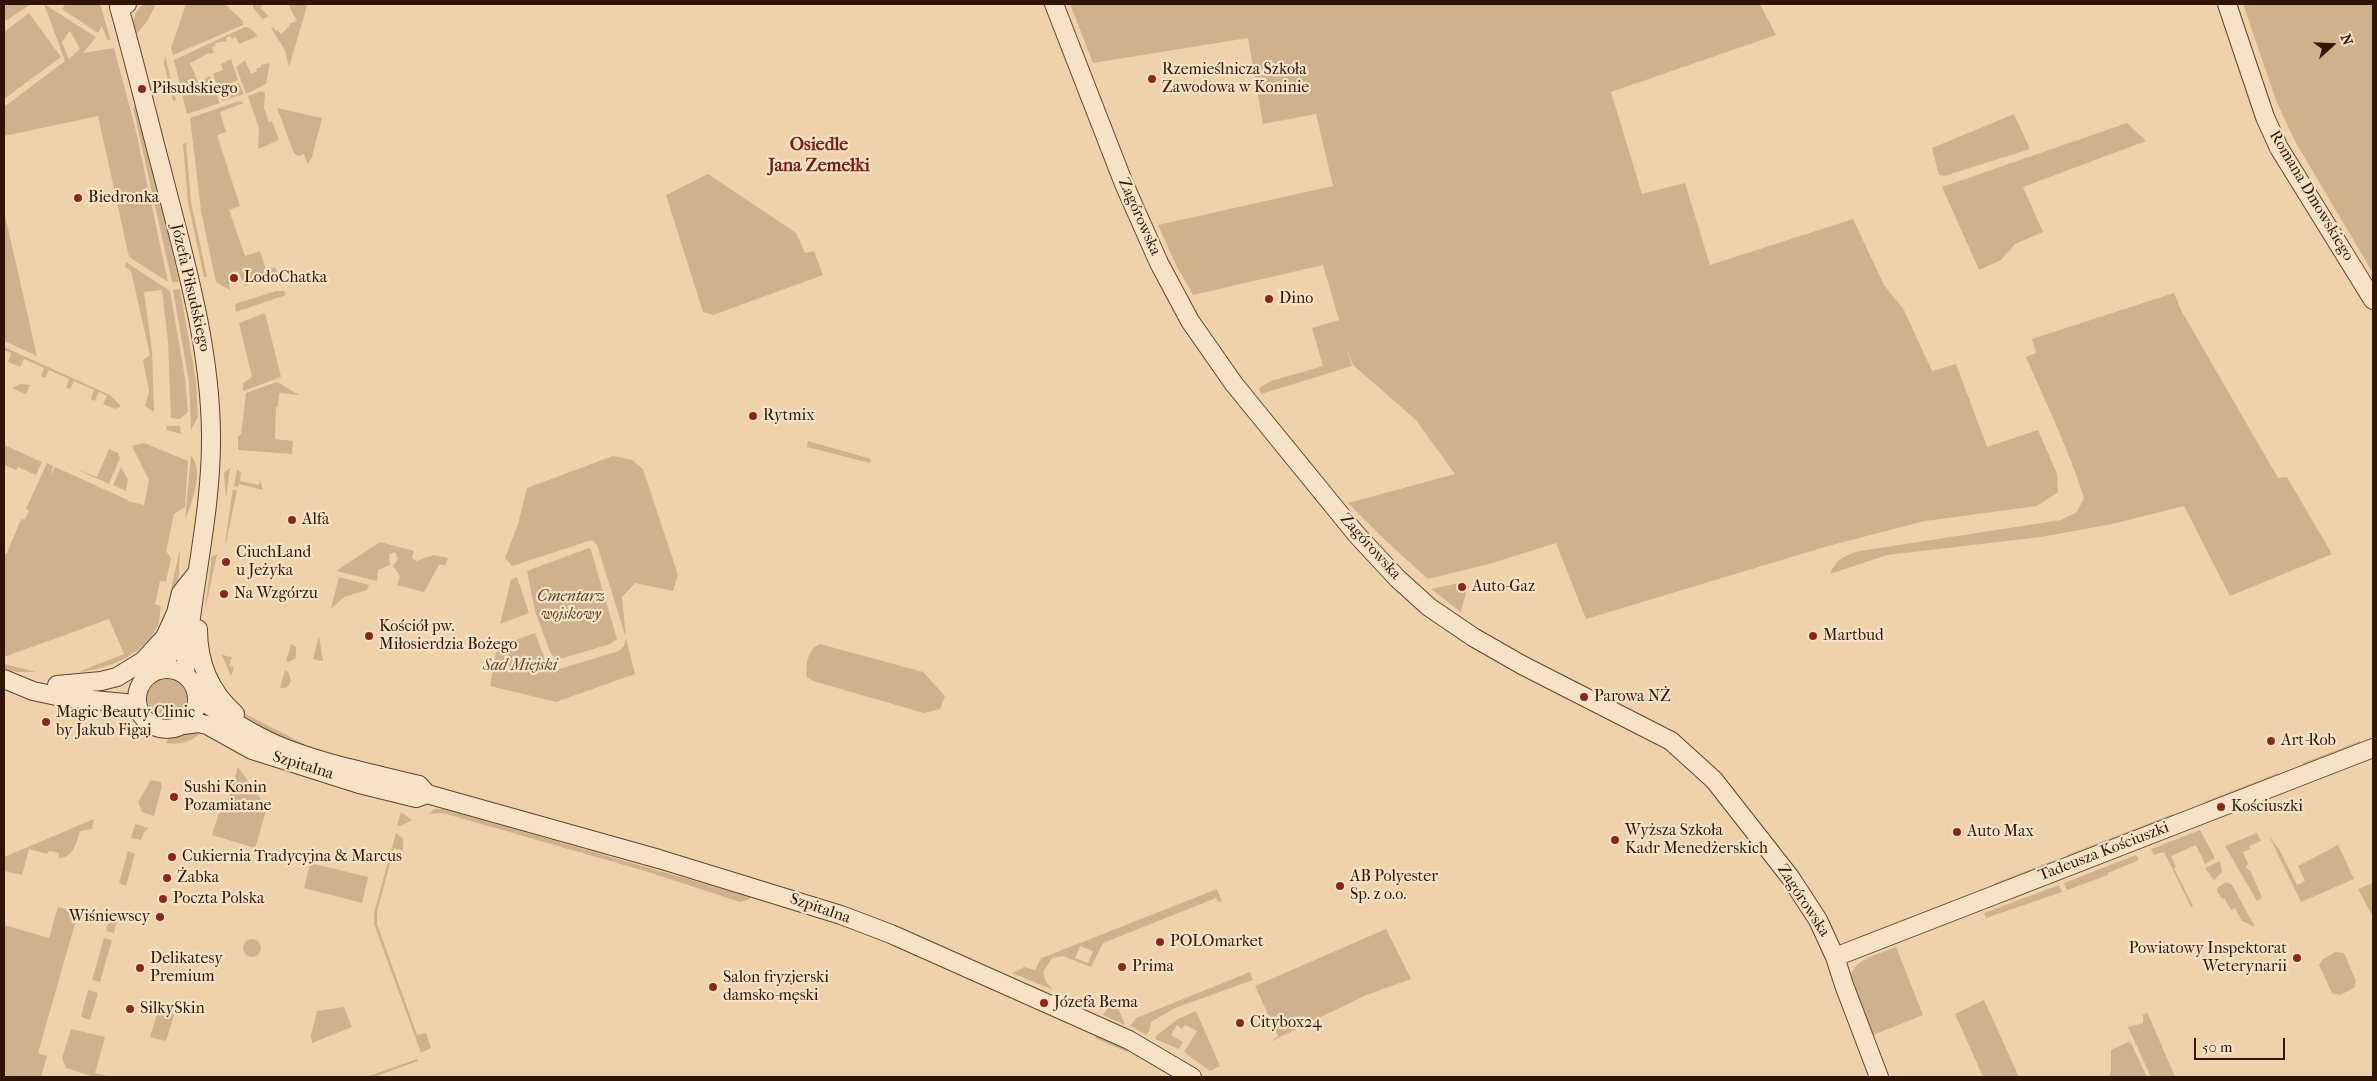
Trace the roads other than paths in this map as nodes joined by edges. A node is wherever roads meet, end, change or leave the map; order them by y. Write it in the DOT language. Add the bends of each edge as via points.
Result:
graph roads {
  1 [pos="1054,4"];
  2 [pos="2226,4"];
  3 [pos="123,5"];
  4 [pos="2373,300"];
  5 [pos="196,574"];
  6 [pos="153,672"];
  7 [pos="186,674"];
  8 [pos="11,681"];
  9 [pos="57,686"];
  10 [pos="198,698"];
  11 [pos="139,710"];
  12 [pos="183,725"];
  13 [pos="257,735"];
  14 [pos="2373,748"];
  15 [pos="427,794"];
  16 [pos="1835,957"];
  17 [pos="1192,1077"];
  18 [pos="1879,1077"];
  1 -- 16 [label="street, Zagórowska" via="1124,184 1174,293 1230,378 1352,529 1397,578 1446,619 1522,665 1660,735 1694,760 1726,794 1794,883 1818,920"];
  2 -- 4 [label="street, Romana Dmowskiego" via="2279,148"];
  3 -- 5 [label="street, Józefa Piłsudskiego" via="192,283 206,362 210,403 210,473"];
  5 -- 6 [label="street, Józefa Piłsudskiego" via="184,603 171,656"];
  5 -- 7 [label="street, Józefa Piłsudskiego"];
  5 -- 9 [label="street" via="181,593 165,637 143,661 117,677"];
  5 -- 13 [label="street" via="200,603 199,654 203,667 218,697"];
  6 -- 7 [label="street" via="177,670"];
  6 -- 9 [label="street" via="135,684 120,688"];
  6 -- 11 [label="street" via="141,682 137,701"];
  7 -- 10 [label="street" via="192,680"];
  8 -- 9 [label="street"];
  8 -- 11 [label="street" via="33,691 124,703"];
  10 -- 12 [label="street" via="194,714"];
  10 -- 13 [label="street, Szpitalna"];
  11 -- 12 [label="street" via="143,718 155,727 168,729"];
  12 -- 15 [label="street, Szpitalna" via="207,725 252,750 359,784 416,798"];
  13 -- 15 [label="street, Szpitalna" via="310,756 419,785"];
  14 -- 16 [label="street, Tadeusza Kościuszki"];
  15 -- 17 [label="street, Szpitalna" via="659,858 841,915 1129,1040"];
  16 -- 18 [label="street, Zagórowska"];
}
